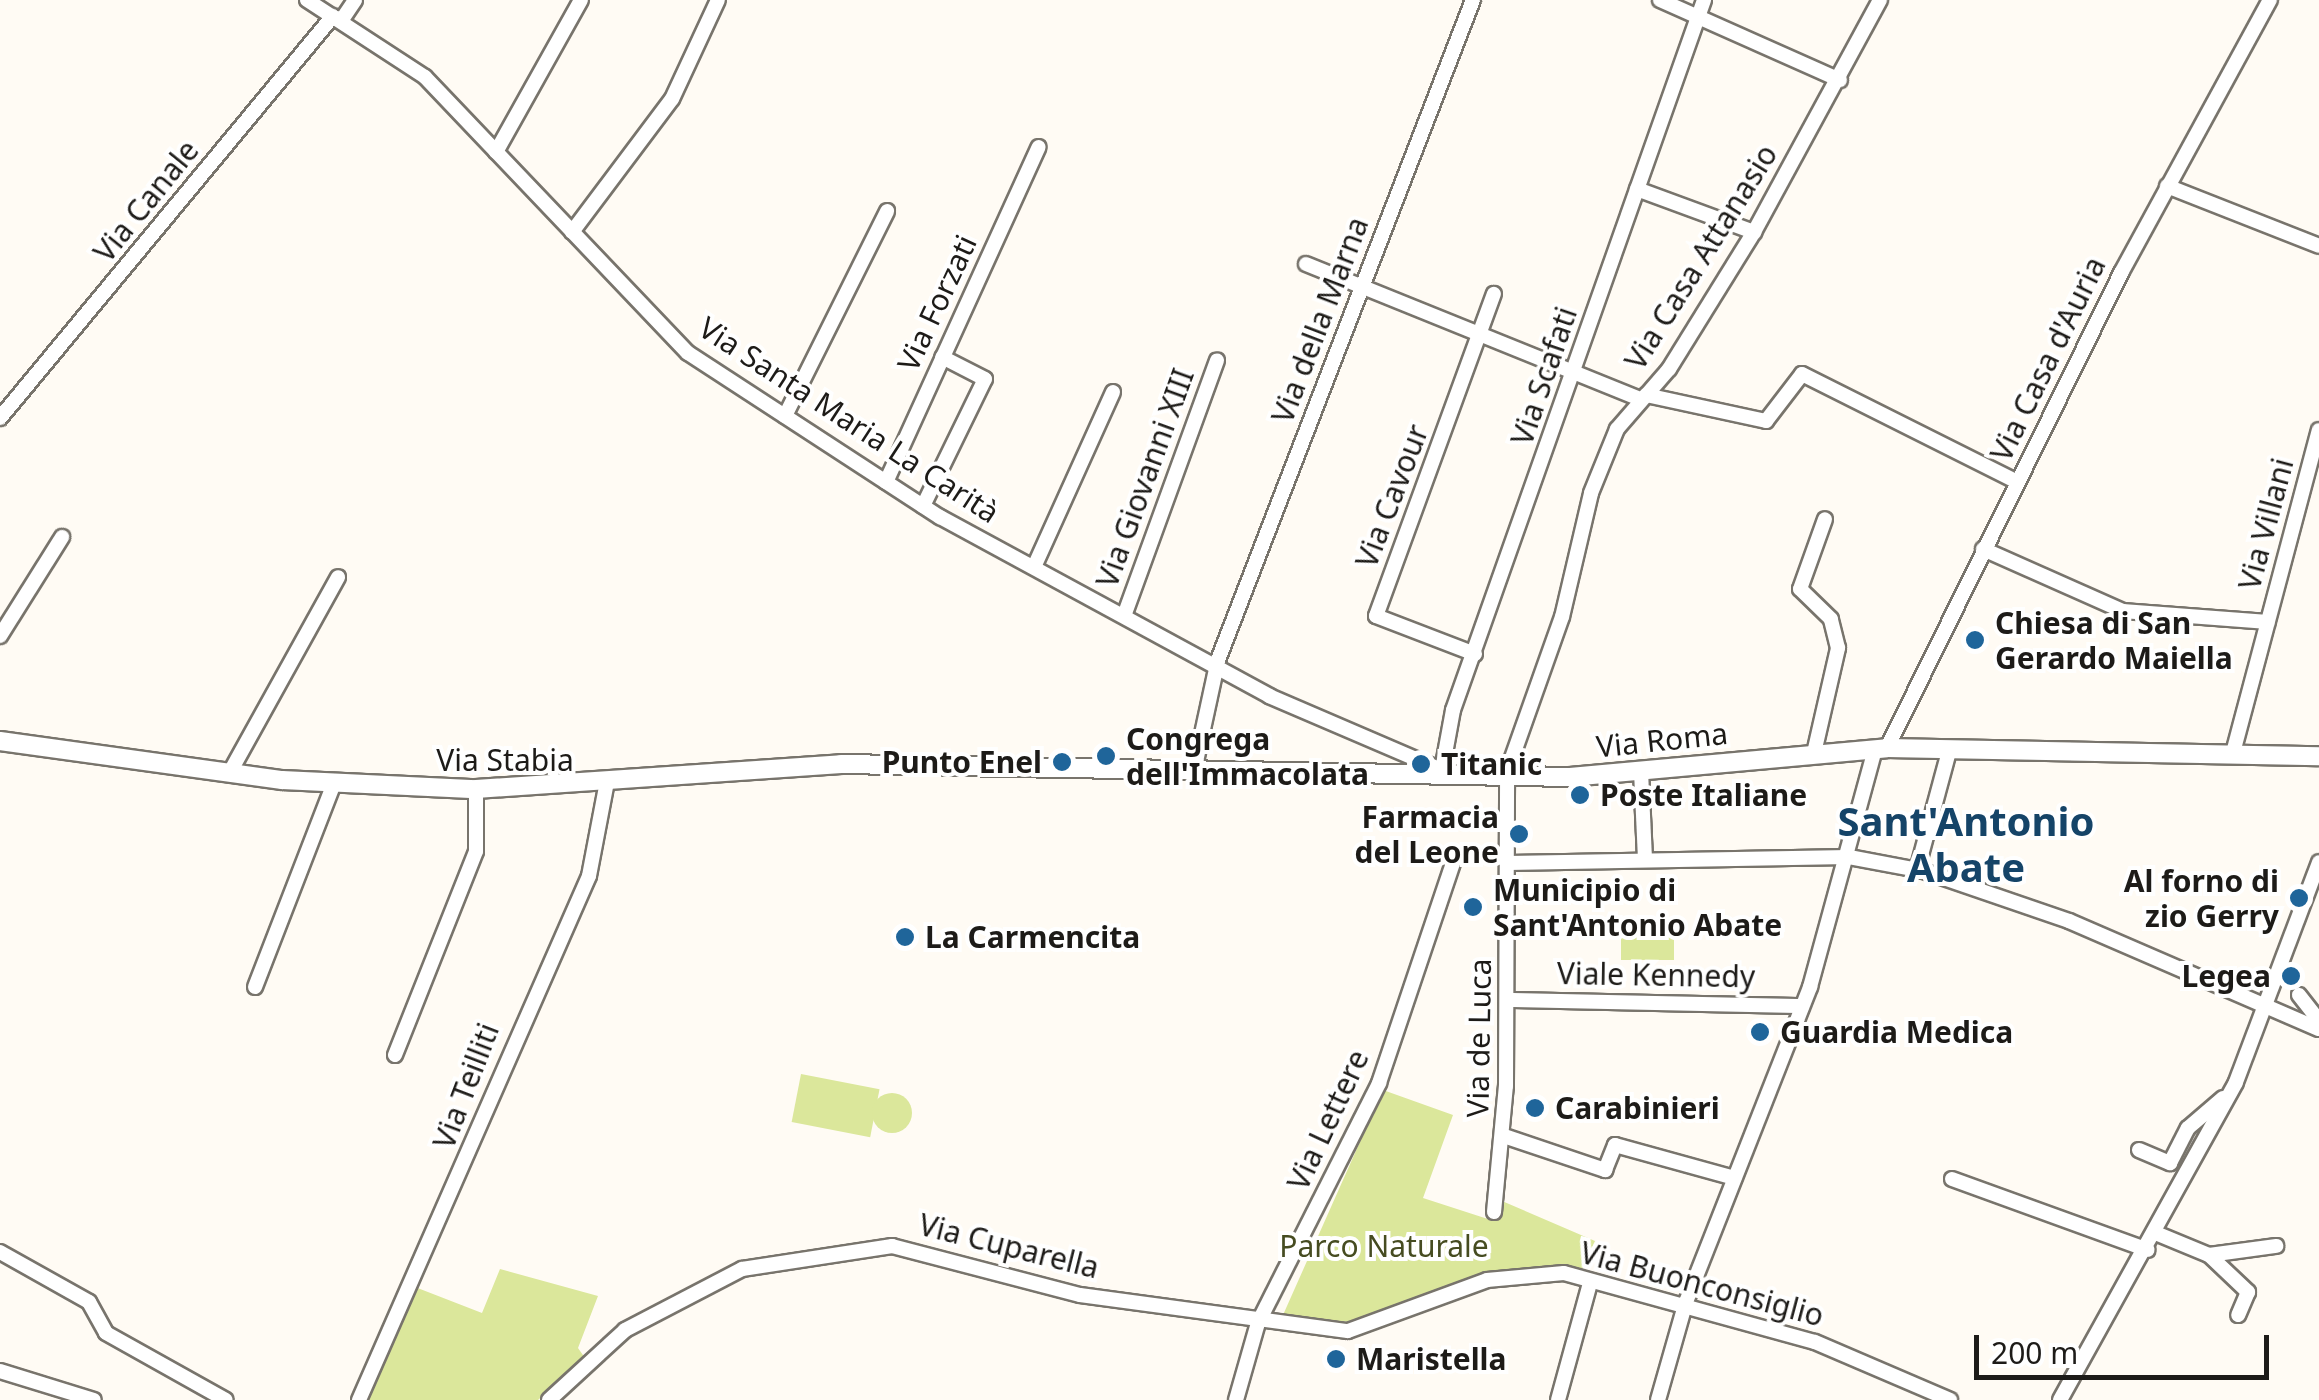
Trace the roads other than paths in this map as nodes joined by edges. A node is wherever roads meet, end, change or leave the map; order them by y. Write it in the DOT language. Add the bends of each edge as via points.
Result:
graph roads {
  1 [pos="307,0"];
  2 [pos="356,0"];
  3 [pos="581,0"];
  4 [pos="718,0"];
  5 [pos="1473,0"];
  6 [pos="1660,0"];
  7 [pos="1704,0"];
  8 [pos="1880,0"];
  9 [pos="2270,0"];
  10 [pos="1698,18"];
  11 [pos="337,19"];
  12 [pos="1840,80"];
  13 [pos="1039,147"];
  14 [pos="496,152"];
  15 [pos="2167,186"];
  16 [pos="1636,190"];
  17 [pos="887,211"];
  18 [pos="572,232"];
  19 [pos="1754,232"];
  20 [pos="2319,246"];
  21 [pos="1306,264"];
  22 [pos="1358,286"];
  23 [pos="1494,294"];
  24 [pos="1478,335"];
  25 [pos="942,357"];
  26 [pos="1217,360"];
  27 [pos="1573,374"];
  28 [pos="1113,392"];
  29 [pos="1643,397"];
  30 [pos="785,416"];
  31 [pos="0,418"];
  32 [pos="2319,430"];
  33 [pos="2317,455"];
  34 [pos="886,482"];
  35 [pos="2018,482"];
  36 [pos="923,506"];
  37 [pos="1824,519"];
  38 [pos="62,537"];
  39 [pos="1984,549"];
  40 [pos="1034,567"];
  41 [pos="338,577"];
  42 [pos="1124,616"];
  43 [pos="2268,622"];
  44 [pos="0,636"];
  45 [pos="1474,654"];
  46 [pos="1218,660"];
  47 [pos="0,741"];
  48 [pos="1881,748"];
  49 [pos="1950,748"];
  50 [pos="2234,749"];
  51 [pos="1814,753"];
  52 [pos="2319,756"];
  53 [pos="1442,770"];
  54 [pos="1011,771"];
  55 [pos="1194,771"];
  56 [pos="1641,771"];
  57 [pos="1507,772"];
  58 [pos="229,774"];
  59 [pos="334,783"];
  60 [pos="606,788"];
  61 [pos="476,790"];
  62 [pos="1455,857"];
  63 [pos="1849,857"];
  64 [pos="1645,860"];
  65 [pos="2319,862"];
  66 [pos="1508,864"];
  67 [pos="1917,870"];
  68 [pos="255,987"];
  69 [pos="2298,995"];
  70 [pos="1508,1000"];
  71 [pos="2265,1005"];
  72 [pos="1802,1006"];
  73 [pos="2319,1021"];
  74 [pos="2319,1029"];
  75 [pos="395,1056"];
  76 [pos="2230,1094"];
  77 [pos="1504,1136"];
  78 [pos="2139,1150"];
  79 [pos="1734,1178"];
  80 [pos="1952,1179"];
  81 [pos="1494,1212"];
  82 [pos="2158,1234"];
  83 [pos="2276,1246"];
  84 [pos="2148,1250"];
  85 [pos="0,1252"];
  86 [pos="2209,1254"];
  87 [pos="1590,1283"];
  88 [pos="1686,1302"];
  89 [pos="2238,1315"];
  90 [pos="1258,1323"];
  91 [pos="0,1371"];
  92 [pos="94,1400"];
  93 [pos="226,1400"];
  94 [pos="360,1400"];
  95 [pos="549,1400"];
  96 [pos="1236,1400"];
  97 [pos="1558,1400"];
  98 [pos="1658,1400"];
  99 [pos="1950,1400"];
  100 [pos="2060,1400"];
  1 -- 11 [label="street, Via Santa Maria La Carità"];
  2 -- 11 [label="street, Via Canale"];
  3 -- 14 [label="street"];
  4 -- 18 [label="street" via="672,100"];
  5 -- 22 [label="street, Via della Marna"];
  6 -- 10 [label="street"];
  7 -- 10 [label="street, Via Scafati"];
  8 -- 12 [label="street, Via Casa Attanasio"];
  9 -- 15 [label="street, Via Casa d'Auria"];
  10 -- 12 [label="street"];
  10 -- 16 [label="street, Via Scafati"];
  11 -- 14 [label="street, Via Santa Maria La Carità" via="415,68"];
  11 -- 31 [label="street, Via Canale"];
  12 -- 19 [label="street, Via Casa Attanasio"];
  13 -- 25 [label="street, Via Forzati"];
  14 -- 18 [label="street, Via Santa Maria La Carità"];
  15 -- 20 [label="street"];
  15 -- 35 [label="street, Via Casa d'Auria"];
  16 -- 19 [label="street"];
  16 -- 27 [label="street, Via Scafati"];
  17 -- 30 [label="street"];
  18 -- 30 [label="street, Via Santa Maria La Carità" via="688,352"];
  19 -- 29 [label="street, Via Casa Attanasio"];
  21 -- 22 [label="street"];
  22 -- 24 [label="street"];
  22 -- 46 [label="street, Via della Marna"];
  23 -- 24 [label="street, Via Cavour"];
  24 -- 27 [label="street"];
  24 -- 45 [label="street, Via Cavour" via="1376,616"];
  25 -- 34 [label="street, Via Forzati"];
  25 -- 36 [label="street" via="986,379"];
  26 -- 42 [label="street, Via Giovanni XIII"];
  27 -- 29 [label="street"];
  27 -- 45 [label="street, Via Scafati"];
  28 -- 40 [label="street"];
  29 -- 35 [label="street" via="1766,421 1802,374"];
  29 -- 57 [label="street, Via Casa Attanasio" via="1591,493 1562,617"];
  30 -- 34 [label="street, Via Santa Maria La Carità"];
  32 -- 33 [label="street, Via Villani"];
  33 -- 43 [label="street, Via Villani"];
  34 -- 36 [label="street, Via Santa Maria La Carità"];
  35 -- 39 [label="street, Via Casa d'Auria"];
  36 -- 40 [label="street, Via Santa Maria La Carità"];
  37 -- 51 [label="street" via="1800,589 1830,619 1838,648"];
  38 -- 44 [label="street"];
  39 -- 43 [label="street" via="2123,611"];
  39 -- 48 [label="street, Via Casa d'Auria"];
  40 -- 42 [label="street, Via Santa Maria La Carità"];
  41 -- 58 [label="street"];
  42 -- 46 [label="street, Via Santa Maria La Carità"];
  43 -- 50 [label="street, Via Villani"];
  45 -- 53 [label="street, Via Scafati"];
  46 -- 53 [label="street, Via Santa Maria La Carità" via="1269,696"];
  46 -- 55 [label="street, Via della Marna"];
  47 -- 58 [label="main road, Via Stabia"];
  48 -- 49 [label="main road, Via Roma"];
  48 -- 51 [label="main road, Via Roma"];
  48 -- 63 [label="street, Via Casa d'Auria"];
  49 -- 50 [label="main road, Via Roma"];
  49 -- 67 [label="street"];
  50 -- 52 [label="main road, Via Roma"];
  51 -- 56 [label="main road, Via Roma"];
  53 -- 55 [label="main road, Via Roma"];
  53 -- 57 [label="main road, Via Roma"];
  54 -- 55 [label="main road, Via Roma"];
  54 -- 60 [label="main road, Via Stabia" via="840,764"];
  56 -- 57 [label="main road, Via Roma"];
  56 -- 64 [label="street"];
  57 -- 66 [label="street, Via de Luca"];
  58 -- 59 [label="main road, Via Stabia"];
  59 -- 61 [label="main road, Via Stabia"];
  59 -- 68 [label="street"];
  60 -- 61 [label="main road, Via Stabia"];
  60 -- 94 [label="street, Via Teilliti" via="589,876"];
  61 -- 75 [label="street" via="476,851"];
  62 -- 90 [label="street, Via Lettere" via="1379,1083"];
  63 -- 64 [label="street"];
  63 -- 67 [label="street"];
  63 -- 72 [label="street, Via Casa d'Auria"];
  64 -- 66 [label="street"];
  65 -- 71 [label="street"];
  66 -- 70 [label="street, Via de Luca"];
  67 -- 71 [label="street"];
  69 -- 73 [label="street"];
  70 -- 72 [label="street, Viale Kennedy"];
  70 -- 77 [label="street, Via de Luca"];
  71 -- 74 [label="street"];
  71 -- 76 [label="street"];
  72 -- 79 [label="street, Via Casa d'Auria"];
  76 -- 78 [label="street" via="2188,1128 2170,1163"];
  76 -- 82 [label="street"];
  77 -- 79 [label="street" via="1604,1170 1615,1146"];
  77 -- 81 [label="street, Via de Luca"];
  79 -- 88 [label="street, Via Casa d'Auria"];
  80 -- 84 [label="street"];
  82 -- 84 [label="street"];
  82 -- 86 [label="street"];
  83 -- 86 [label="street"];
  84 -- 100 [label="street"];
  85 -- 93 [label="street" via="89,1302 106,1334"];
  86 -- 89 [label="street" via="2248,1292"];
  87 -- 88 [label="street, Via Buonconsiglio"];
  87 -- 90 [label="street, Via Buonconsiglio" via="1564,1274 1487,1280 1348,1332"];
  87 -- 97 [label="street"];
  88 -- 98 [label="street, Via Casa d'Auria"];
  88 -- 99 [label="street, Via Buonconsiglio" via="1816,1342"];
  90 -- 95 [label="street, Via Cuparella" via="1080,1295 892,1246 742,1269 625,1330"];
  90 -- 96 [label="street, Via Lettere"];
  91 -- 92 [label="street"];
}
